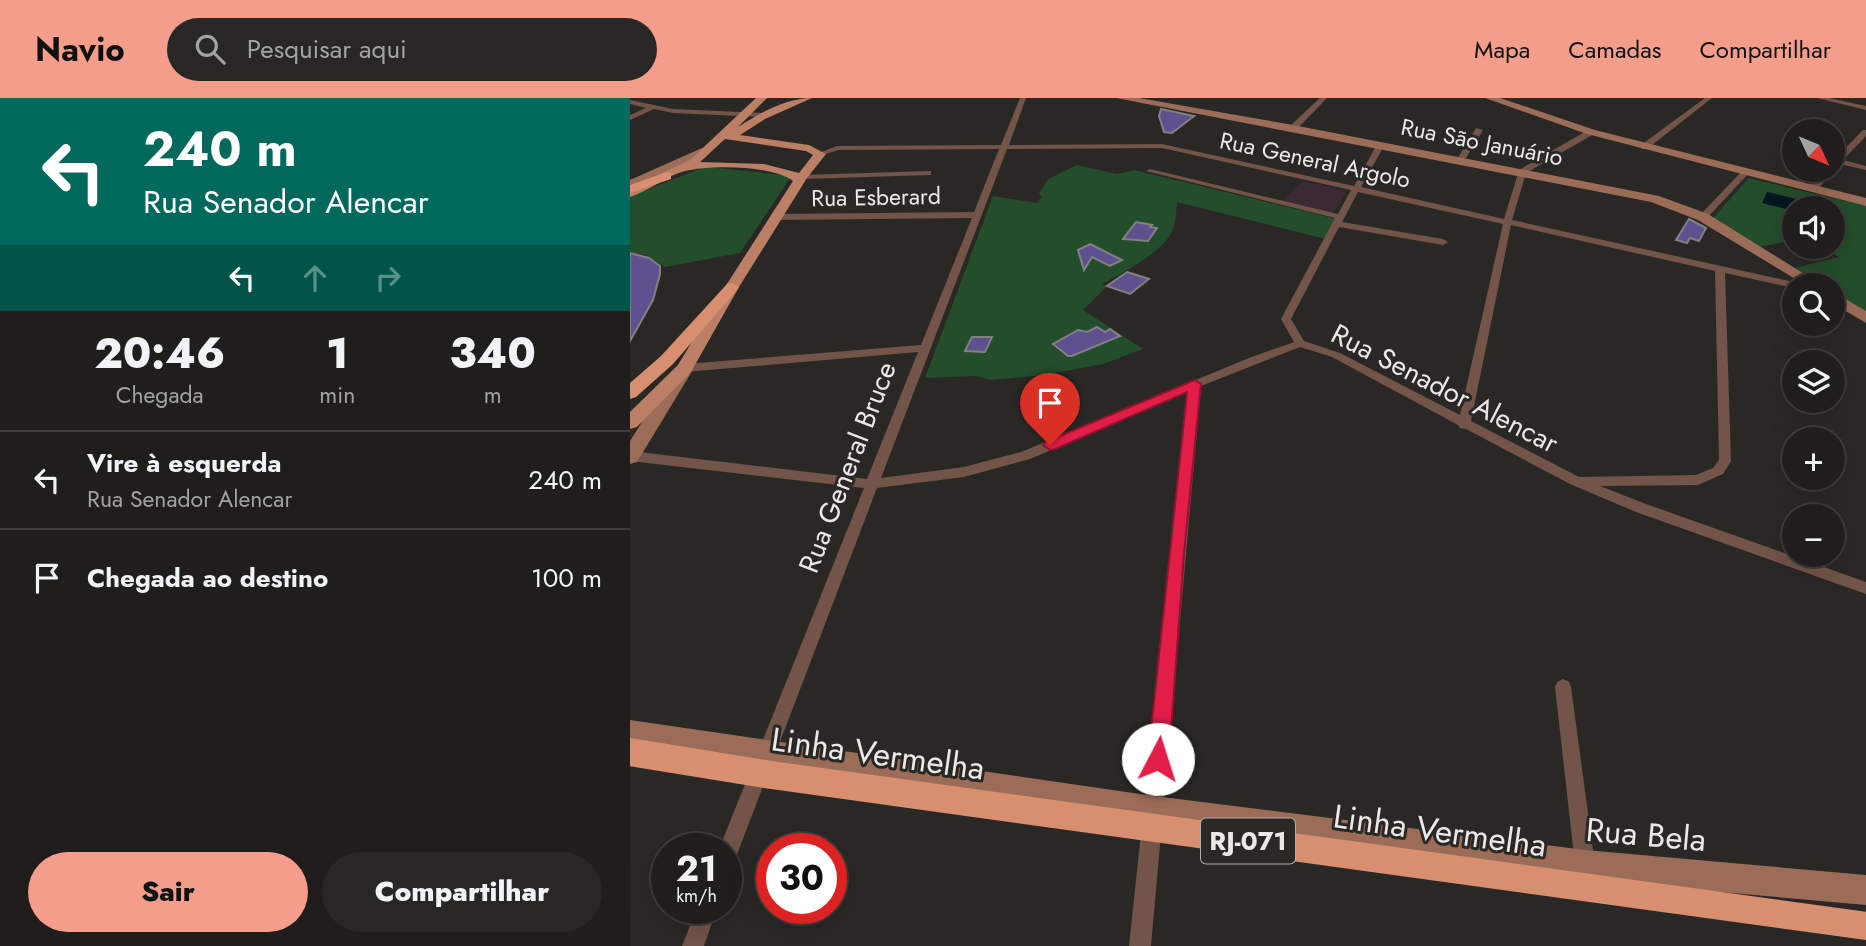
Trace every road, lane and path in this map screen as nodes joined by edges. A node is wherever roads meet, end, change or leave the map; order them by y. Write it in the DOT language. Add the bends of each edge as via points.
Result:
graph roads {
  1 [pos="653,98"];
  2 [pos="762,98"];
  3 [pos="807,98"];
  4 [pos="1023,98"];
  5 [pos="1121,98"];
  6 [pos="1324,98"];
  7 [pos="1490,98"];
  8 [pos="1709,98"];
  9 [pos="1820,98"];
  10 [pos="634,103"];
  11 [pos="653,107"];
  12 [pos="1866,108"];
  13 [pos="747,113"];
  14 [pos="766,115"];
  15 [pos="630,118"];
  16 [pos="1293,128"];
  17 [pos="1479,130"];
  18 [pos="1591,132"];
  19 [pos="1866,132"];
  20 [pos="746,141"];
  21 [pos="1003,146"];
  22 [pos="1380,146"];
  23 [pos="1644,146"];
  24 [pos="706,150"];
  25 [pos="820,154"];
  26 [pos="1845,154"];
  27 [pos="1460,161"];
  28 [pos="1845,167"];
  29 [pos="1866,168"];
  30 [pos="1150,171"];
  31 [pos="1522,172"];
  32 [pos="1746,172"];
  33 [pos="928,173"];
  34 [pos="667,176"];
  35 [pos="801,178"];
  36 [pos="630,182"];
  37 [pos="1819,182"];
  38 [pos="1355,189"];
  39 [pos="1813,189"];
  40 [pos="630,191"];
  41 [pos="1866,202"];
  42 [pos="976,215"];
  43 [pos="776,217"];
  44 [pos="1703,217"];
  45 [pos="1339,220"];
  46 [pos="1508,220"];
  47 [pos="1443,242"];
  48 [pos="1720,269"];
  49 [pos="1795,273"];
  50 [pos="1782,282"];
  51 [pos="732,287"];
  52 [pos="1845,304"];
  53 [pos="1866,318"];
  54 [pos="1300,343"];
  55 [pos="924,348"];
  56 [pos="685,368"];
  57 [pos="1195,384"];
  58 [pos="630,393"];
  59 [pos="630,423"];
  60 [pos="1464,425"];
  61 [pos="630,456"];
  62 [pos="1575,481"];
  63 [pos="871,484"];
  64 [pos="1866,588"];
  65 [pos="1563,687"];
  66 [pos="630,733"];
  67 [pos="630,745"];
  68 [pos="766,751"];
  69 [pos="630,752"];
  70 [pos="1154,810"];
  71 [pos="735,833"];
  72 [pos="1585,865"];
  73 [pos="1866,890"];
  74 [pos="1866,911"];
  75 [pos="701,924"];
  76 [pos="1866,926"];
  77 [pos="693,946"];
  78 [pos="1140,946"];
  1 -- 10 [label="street"];
  2 -- 13 [label="main road"];
  3 -- 14 [label="main road"];
  4 -- 21 [label="street, Rua General Bruce"];
  5 -- 16 [label="street, Rua São Januário"];
  6 -- 16 [label="street"];
  7 -- 18 [label="street"];
  8 -- 23 [label="street"];
  9 -- 12 [label="street"];
  10 -- 11 [label="street"];
  11 -- 13 [label="street"];
  11 -- 15 [label="street"];
  13 -- 14 [label="street"];
  13 -- 24 [label="main road"];
  14 -- 20 [label="main road" via="729,137"];
  16 -- 22 [label="street, Rua São Januário"];
  17 -- 27 [label="street"];
  18 -- 23 [label="street"];
  18 -- 31 [label="street"];
  19 -- 26 [label="street"];
  20 -- 24 [label="main road"];
  20 -- 25 [label="main road" via="809,148"];
  21 -- 25 [label="street, Rua General Argolo" via="837,148"];
  21 -- 38 [label="street, Rua General Argolo" via="1162,146"];
  21 -- 42 [label="street, Rua General Bruce"];
  22 -- 27 [label="street, Rua São Januário"];
  22 -- 38 [label="street"];
  23 -- 32 [label="street"];
  24 -- 34 [label="main road"];
  24 -- 36 [label="street"];
  25 -- 35 [label="main road"];
  27 -- 31 [label="street, Rua São Januário"];
  28 -- 29 [label="street"];
  30 -- 45 [label="street"];
  31 -- 44 [label="street, Rua São Januário" via="1654,199"];
  31 -- 46 [label="street"];
  32 -- 39 [label="street"];
  32 -- 44 [label="street"];
  33 -- 35 [label="street"];
  34 -- 35 [label="main road" via="716,164 790,172"];
  34 -- 40 [label="main road"];
  35 -- 43 [label="main road"];
  37 -- 39 [label="street"];
  38 -- 45 [label="street"];
  38 -- 46 [label="street, Rua General Argolo"];
  39 -- 41 [label="street"];
  42 -- 43 [label="street, Rua Esberard"];
  42 -- 55 [label="street, Rua General Bruce"];
  43 -- 51 [label="main road"];
  44 -- 49 [label="street, Rua São Januário"];
  45 -- 47 [label="street"];
  45 -- 54 [label="street" via="1286,319"];
  46 -- 48 [label="street, Rua General Argolo"];
  46 -- 60 [label="street"];
  48 -- 50 [label="street, Rua General Argolo"];
  48 -- 62 [label="street" via="1725,461 1718,471 1698,480"];
  51 -- 56 [label="main road"];
  51 -- 58 [label="highway" via="667,360"];
  52 -- 53 [label="street"];
  54 -- 57 [label="street, Rua Senador Alencar"];
  54 -- 60 [label="street, Rua Senador Alencar" via="1336,355"];
  55 -- 56 [label="street"];
  55 -- 63 [label="street, Rua General Bruce"];
  56 -- 59 [label="main road"];
  56 -- 61 [label="street"];
  57 -- 63 [label="street, Rua Senador Alencar" via="1004,463"];
  57 -- 70 [label="street"];
  60 -- 62 [label="street, Rua Senador Alencar"];
  61 -- 63 [label="street, Rua Senador Alencar"];
  62 -- 64 [label="street, Rua Senador Alencar"];
  63 -- 68 [label="street, Rua General Bruce"];
  65 -- 72 [label="street"];
  66 -- 68 [label="street, Rua Bela"];
  67 -- 74 [label="highway, Linha Vermelha / RJ-071" via="772,768"];
  68 -- 70 [label="street, Rua Bela"];
  68 -- 71 [label="street, Rua General Bruce"];
  69 -- 76 [label="highway, Linha Vermelha / RJ-071, bridge"];
  70 -- 72 [label="street, Rua Bela"];
  70 -- 78 [label="street"];
  72 -- 73 [label="street, Rua Bela"];
  75 -- 77 [label="street"];
}
